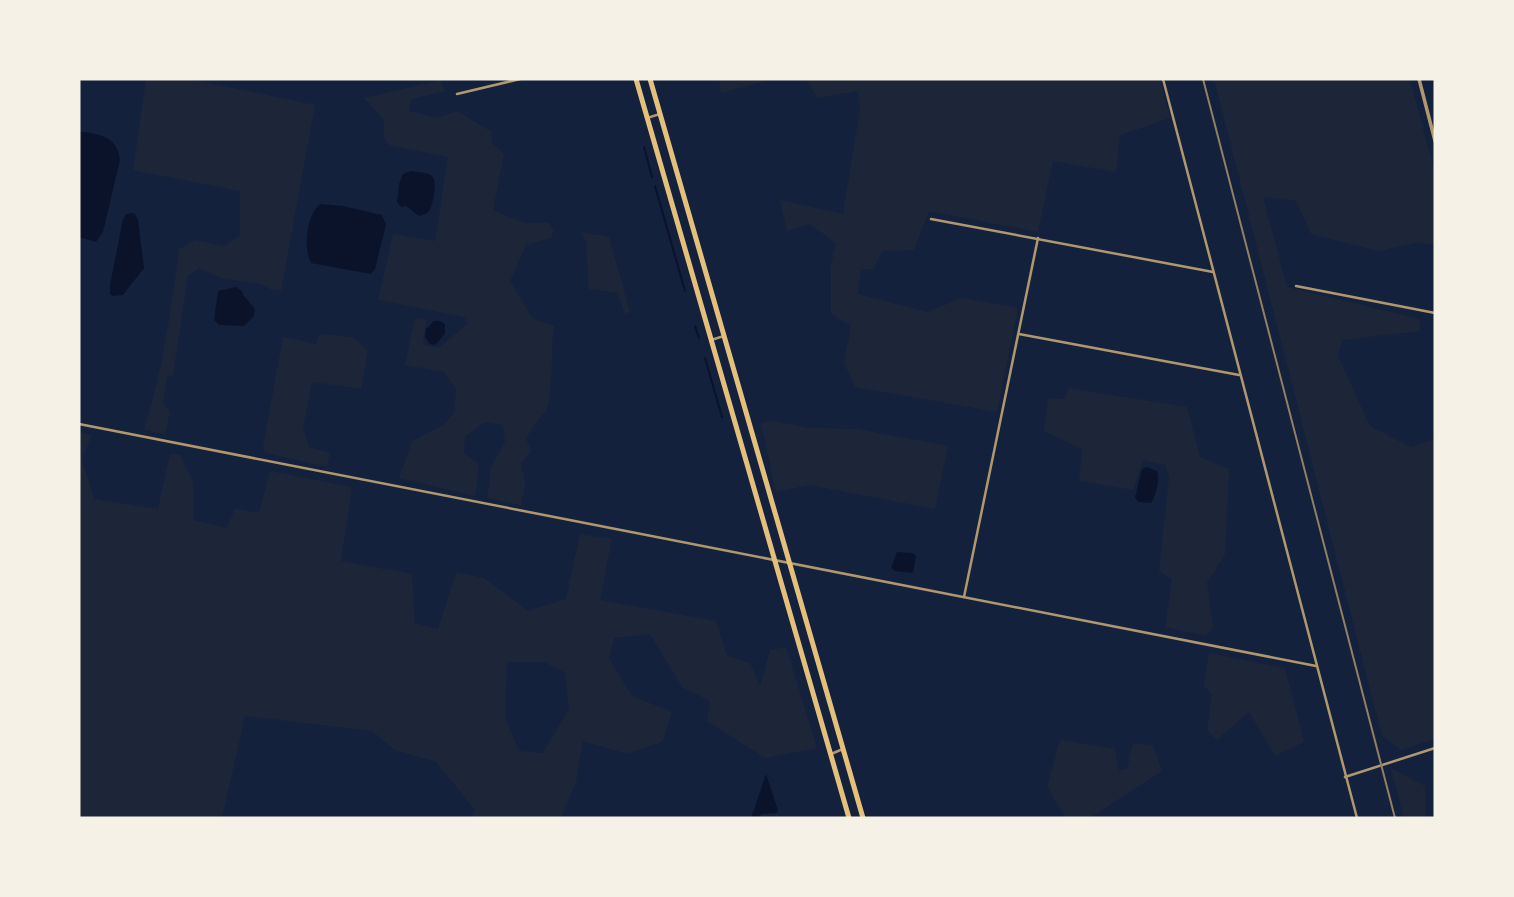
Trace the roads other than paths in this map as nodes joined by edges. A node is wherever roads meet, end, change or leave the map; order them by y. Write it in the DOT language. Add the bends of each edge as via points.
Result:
graph roads {
  1 [pos="520,79"];
  2 [pos="636,79"];
  3 [pos="650,79"];
  4 [pos="1163,79"];
  5 [pos="1419,79"];
  6 [pos="457,94"];
  7 [pos="660,114"];
  8 [pos="647,118"];
  9 [pos="1435,141"];
  10 [pos="931,219"];
  11 [pos="1038,238"];
  12 [pos="1213,272"];
  13 [pos="1296,286"];
  14 [pos="1435,313"];
  15 [pos="1019,334"];
  16 [pos="724,336"];
  17 [pos="711,340"];
  18 [pos="1240,375"];
  19 [pos="79,424"];
  20 [pos="774,559"];
  21 [pos="789,562"];
  22 [pos="964,597"];
  23 [pos="1316,666"];
  24 [pos="1435,748"];
  25 [pos="843,750"];
  26 [pos="831,754"];
  27 [pos="1345,777"];
  28 [pos="849,818"];
  29 [pos="863,818"];
  30 [pos="1357,818"];
  1 -- 6 [label="street"];
  2 -- 8 [label="highway"];
  3 -- 7 [label="highway"];
  4 -- 12 [label="street"];
  5 -- 9 [label="street"];
  7 -- 8 [label="street"];
  7 -- 16 [label="highway"];
  8 -- 17 [label="highway"];
  10 -- 11 [label="street"];
  11 -- 12 [label="street"];
  11 -- 15 [label="street"];
  12 -- 18 [label="street"];
  13 -- 14 [label="street"];
  15 -- 18 [label="street"];
  15 -- 22 [label="street"];
  16 -- 17 [label="street"];
  16 -- 21 [label="highway"];
  17 -- 20 [label="highway"];
  18 -- 23 [label="street"];
  19 -- 20 [label="street"];
  20 -- 21 [label="street"];
  20 -- 26 [label="highway"];
  21 -- 22 [label="street"];
  21 -- 25 [label="highway"];
  22 -- 23 [label="street"];
  23 -- 27 [label="street"];
  24 -- 27 [label="street"];
  25 -- 26 [label="street"];
  25 -- 29 [label="highway"];
  26 -- 28 [label="highway"];
  27 -- 30 [label="street"];
}
